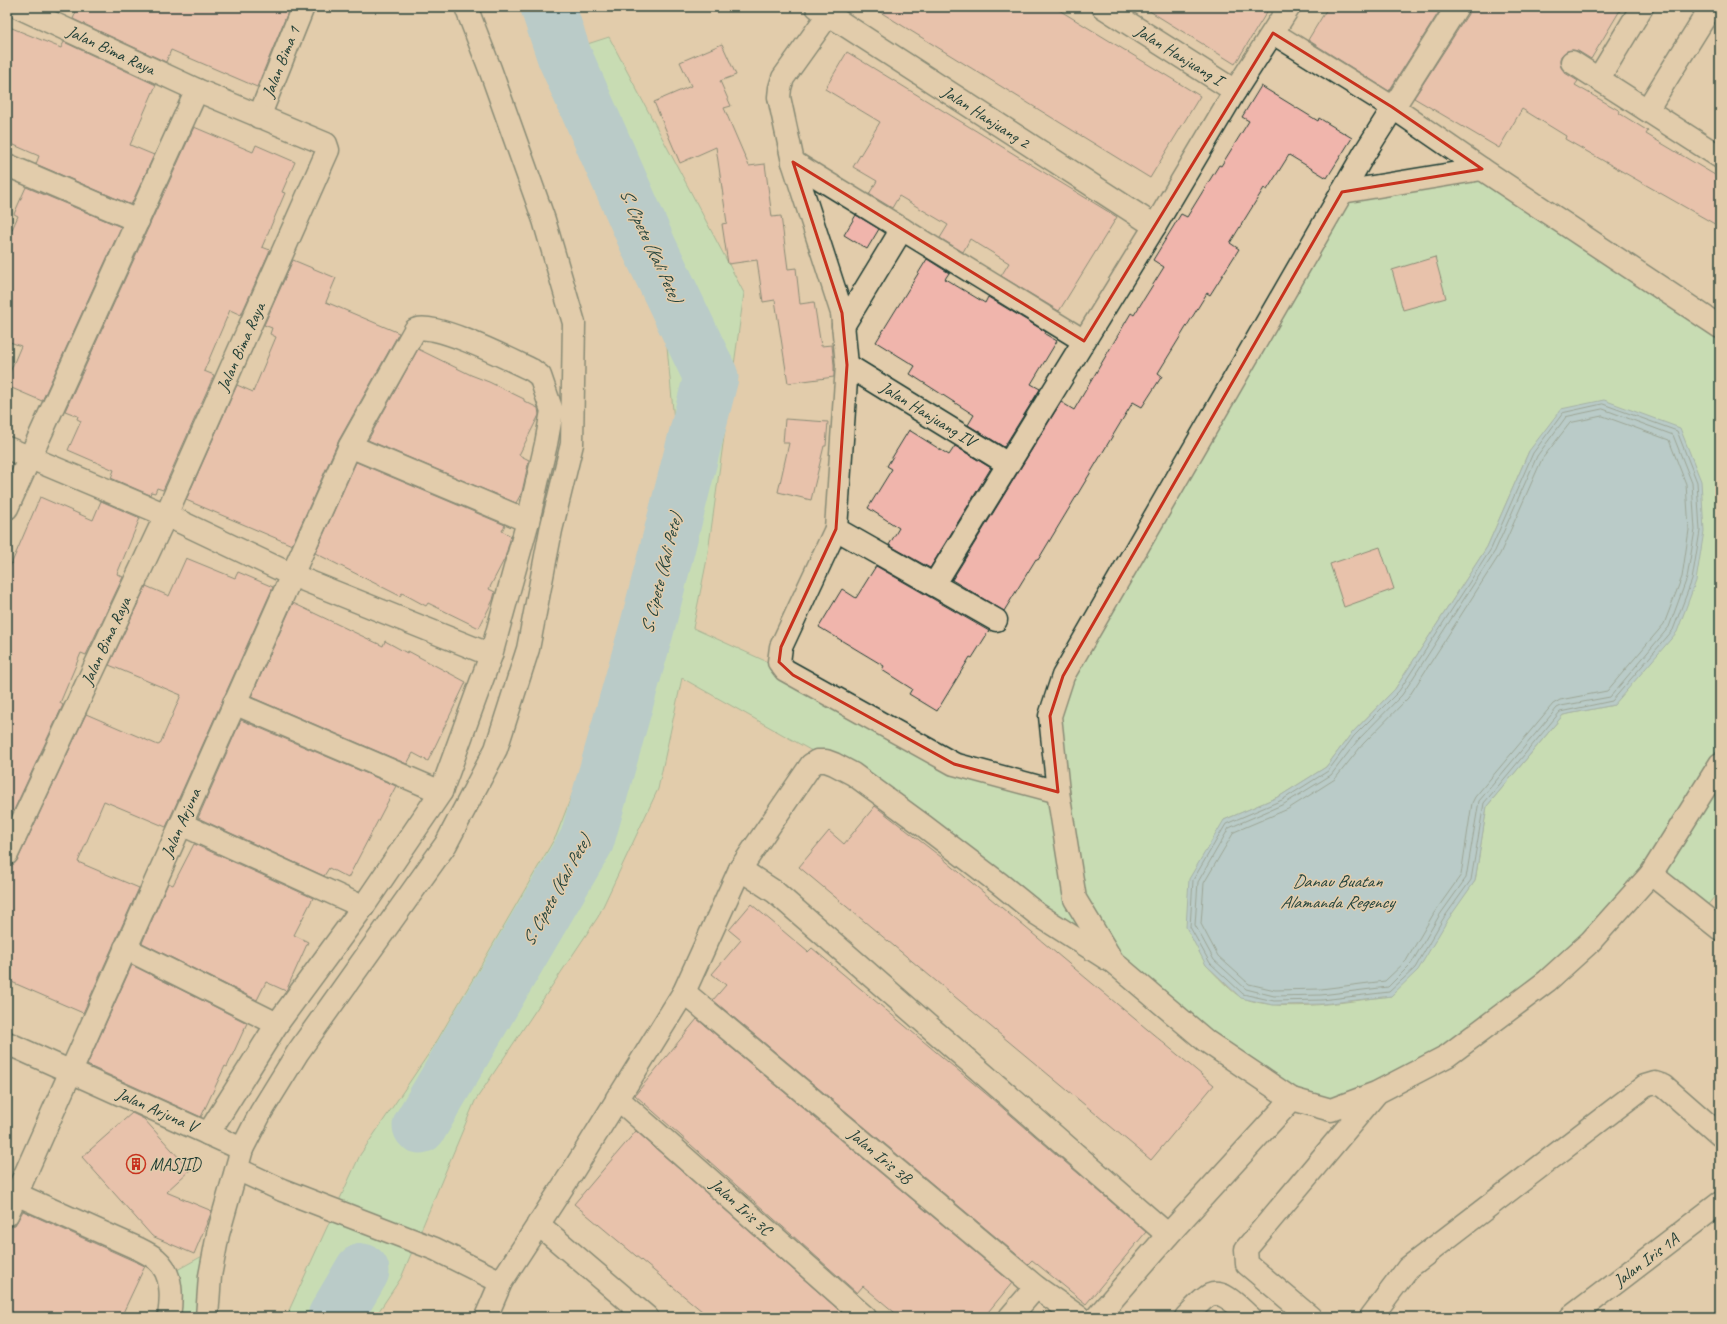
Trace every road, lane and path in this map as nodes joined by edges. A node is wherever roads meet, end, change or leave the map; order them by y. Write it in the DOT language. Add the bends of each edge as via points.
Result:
graph roads {
  1 [pos="18,7"];
  2 [pos="303,7"];
  3 [pos="466,7"];
  4 [pos="1103,7"];
  5 [pos="1289,7"];
  6 [pos="1457,7"];
  7 [pos="1642,7"];
  8 [pos="1711,7"];
  9 [pos="822,11"];
  10 [pos="1270,37"];
  11 [pos="1572,62"];
  12 [pos="1599,78"];
  13 [pos="197,90"];
  14 [pos="1235,91"];
  15 [pos="1647,110"];
  16 [pos="1389,112"];
  17 [pos="259,117"];
  18 [pos="1720,157"];
  19 [pos="793,162"];
  20 [pos="7,165"];
  21 [pos="1482,169"];
  22 [pos="1342,192"];
  23 [pos="138,222"];
  24 [pos="1155,226"];
  25 [pos="902,229"];
  26 [pos="843,326"];
  27 [pos="1720,327"];
  28 [pos="1084,342"];
  29 [pos="848,365"];
  30 [pos="350,446"];
  31 [pos="7,448"];
  32 [pos="30,458"];
  33 [pos="1008,464"];
  34 [pos="7,508"];
  35 [pos="166,515"];
  36 [pos="528,521"];
  37 [pos="836,529"];
  38 [pos="292,575"];
  39 [pos="934,585"];
  40 [pos="996,620"];
  41 [pos="491,655"];
  42 [pos="234,703"];
  43 [pos="1720,764"];
  44 [pos="441,792"];
  45 [pos="1058,792"];
  46 [pos="181,824"];
  47 [pos="7,854"];
  48 [pos="740,869"];
  49 [pos="1651,874"];
  50 [pos="363,907"];
  51 [pos="1720,930"];
  52 [pos="126,948"];
  53 [pos="1113,962"];
  54 [pos="684,992"];
  55 [pos="277,1024"];
  56 [pos="7,1043"];
  57 [pos="71,1071"];
  58 [pos="1376,1093"];
  59 [pos="617,1098"];
  60 [pos="1292,1099"];
  61 [pos="208,1134"];
  62 [pos="1720,1135"];
  63 [pos="240,1159"];
  64 [pos="16,1194"];
  65 [pos="1720,1203"];
  66 [pos="7,1215"];
  67 [pos="538,1224"];
  68 [pos="1168,1235"];
  69 [pos="502,1282"];
  70 [pos="1036,1287"];
  71 [pos="169,1317"];
  72 [pos="207,1317"];
  73 [pos="486,1317"];
  74 [pos="647,1317"];
  75 [pos="865,1317"];
  76 [pos="1010,1317"];
  77 [pos="1079,1317"];
  78 [pos="1097,1317"];
  79 [pos="1186,1317"];
  80 [pos="1250,1317"];
  81 [pos="1310,1317"];
  82 [pos="1372,1317"];
  83 [pos="1571,1317"];
  1 -- 13 [label="street, Jalan Bima Raya"];
  2 -- 17 [label="street, Jalan Bima 1"];
  3 -- 63 [label="street" via="544,220 574,323 572,444 551,530 528,650 496,749 446,844 298,1052 261,1112"];
  4 -- 14 [label="street, Jalan Hanjuang I"];
  5 -- 10 [label="street"];
  6 -- 16 [label="street"];
  7 -- 12 [label="street"];
  8 -- 15 [label="street"];
  9 -- 19 [label="street" via="783,78 780,88 779,97"];
  9 -- 24 [label="street, Jalan Hanjuang 2"];
  10 -- 14 [label="street"];
  10 -- 16 [label="street"];
  11 -- 12 [label="street"];
  12 -- 15 [label="street"];
  13 -- 17 [label="street, Jalan Bima Raya"];
  13 -- 23 [label="street"];
  14 -- 24 [label="street"];
  15 -- 18 [label="street"];
  16 -- 21 [label="street"];
  16 -- 22 [label="street"];
  17 -- 35 [label="street, Jalan Bima Raya" via="326,144 328,150"];
  19 -- 25 [label="street"];
  19 -- 26 [label="street" via="842,313"];
  20 -- 23 [label="street"];
  21 -- 22 [label="street"];
  21 -- 27 [label="street"];
  22 -- 45 [label="street" via="1063,676 1050,716"];
  23 -- 32 [label="street"];
  24 -- 28 [label="street"];
  25 -- 26 [label="street"];
  25 -- 28 [label="street"];
  26 -- 29 [label="street"];
  28 -- 33 [label="street"];
  29 -- 33 [label="street, Jalan Hanjuang IV"];
  29 -- 37 [label="street"];
  30 -- 36 [label="street"];
  30 -- 36 [label="street, Jalan Arjuna" via="415,330 424,328 471,341 532,370 540,376 547,394 552,411"];
  30 -- 38 [label="street, Jalan Arjuna"];
  31 -- 32 [label="street"];
  32 -- 34 [label="street"];
  32 -- 35 [label="street"];
  33 -- 39 [label="street"];
  35 -- 38 [label="street"];
  35 -- 47 [label="street, Jalan Bima Raya"];
  36 -- 41 [label="street, Jalan Arjuna"];
  37 -- 39 [label="street"];
  37 -- 45 [label="street" via="781,647 780,662 785,670 954,764"];
  38 -- 41 [label="street"];
  38 -- 42 [label="street, Jalan Arjuna"];
  39 -- 40 [label="street"];
  41 -- 44 [label="street, Jalan Arjuna"];
  42 -- 44 [label="street"];
  42 -- 46 [label="street, Jalan Arjuna"];
  43 -- 49 [label="street"];
  44 -- 50 [label="street, Jalan Arjuna"];
  45 -- 53 [label="street" via="1076,899"];
  46 -- 50 [label="street"];
  46 -- 52 [label="street, Jalan Arjuna"];
  48 -- 53 [label="street" via="811,765 826,761 853,774 1037,914"];
  48 -- 54 [label="street"];
  48 -- 68 [label="street" via="775,892"];
  49 -- 51 [label="street"];
  49 -- 58 [label="street" via="1590,942 1547,981 1447,1056"];
  50 -- 55 [label="street, Jalan Arjuna"];
  52 -- 55 [label="street"];
  52 -- 57 [label="street, Jalan Arjuna"];
  53 -- 60 [label="street" via="1206,1041"];
  54 -- 59 [label="street"];
  54 -- 70 [label="street, Jalan Iris 3B"];
  55 -- 61 [label="street, Jalan Arjuna"];
  56 -- 57 [label="street, Jalan Arjuna V"];
  57 -- 61 [label="street, Jalan Arjuna V"];
  57 -- 64 [label="street, Jalan Arjuna"];
  58 -- 60 [label="street" via="1331,1110"];
  58 -- 81 [label="street" via="1246,1249 1247,1264"];
  59 -- 67 [label="street"];
  59 -- 75 [label="street, Jalan Iris 3C"];
  60 -- 68 [label="street"];
  61 -- 63 [label="street, Jalan Arjuna V"];
  62 -- 82 [label="street" via="1664,1086 1655,1083 1645,1086 1408,1268"];
  63 -- 69 [label="street, Jalan Arjuna V" via="282,1190 435,1249"];
  63 -- 72 [label="street" via="218,1234 210,1276"];
  64 -- 66 [label="street, Jalan Arjuna"];
  64 -- 71 [label="street" via="156,1259 168,1275 172,1301"];
  65 -- 83 [label="street, Jalan Iris 1A"];
  67 -- 69 [label="street"];
  67 -- 74 [label="street"];
  68 -- 78 [label="street"];
  69 -- 73 [label="street"];
  70 -- 76 [label="street"];
  70 -- 77 [label="street, Jalan Iris 3B"];
  79 -- 80 [label="street" via="1209,1296 1216,1294 1224,1295"];
}
